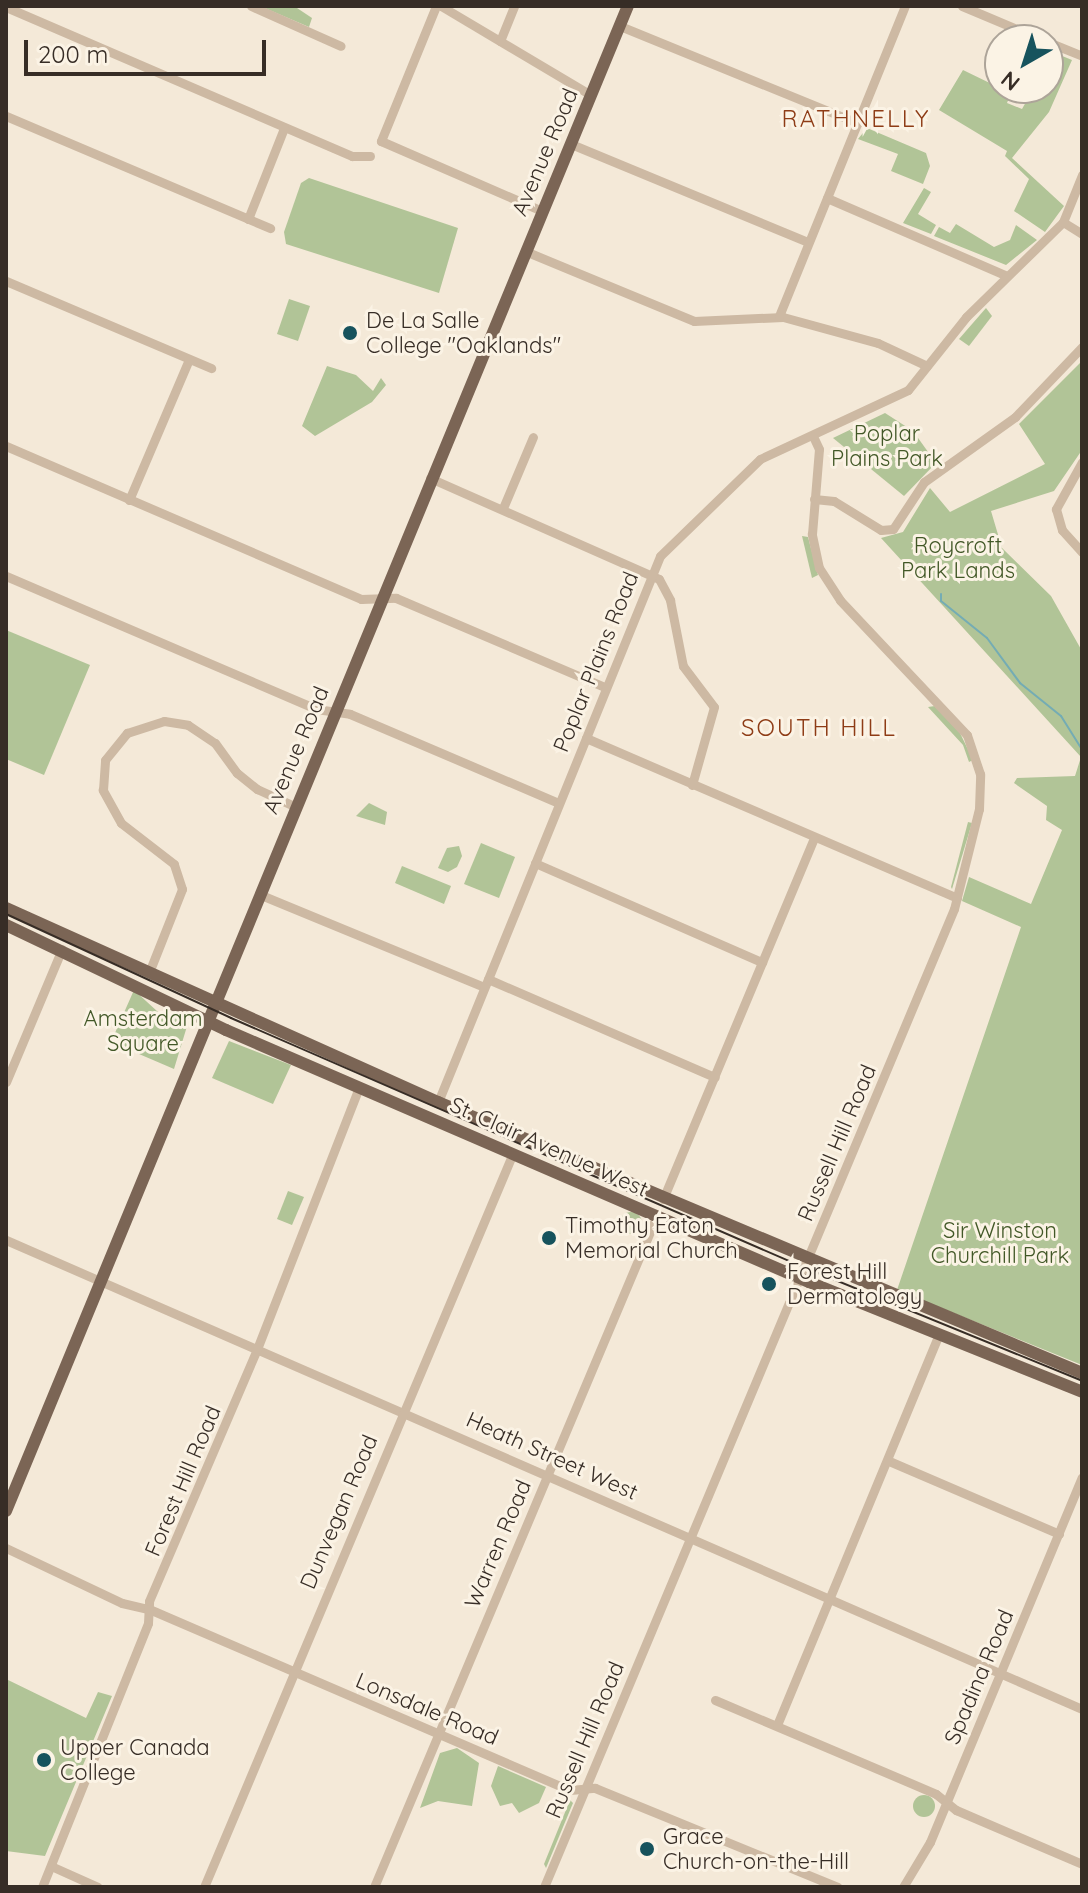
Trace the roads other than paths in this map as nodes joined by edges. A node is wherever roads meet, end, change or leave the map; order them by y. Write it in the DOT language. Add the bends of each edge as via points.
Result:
graph roads {
  1 [pos="251,6"];
  2 [pos="438,6"];
  3 [pos="514,6"];
  4 [pos="628,6"];
  5 [pos="905,6"];
  6 [pos="962,6"];
  7 [pos="6,7"];
  8 [pos="1005,24"];
  9 [pos="620,26"];
  10 [pos="500,41"];
  11 [pos="341,46"];
  12 [pos="591,95"];
  13 [pos="6,116"];
  14 [pos="858,123"];
  15 [pos="284,128"];
  16 [pos="571,144"];
  17 [pos="370,156"];
  18 [pos="1082,175"];
  19 [pos="827,198"];
  20 [pos="542,211"];
  21 [pos="248,219"];
  22 [pos="1063,222"];
  23 [pos="270,228"];
  24 [pos="1082,234"];
  25 [pos="808,242"];
  26 [pos="525,251"];
  27 [pos="1007,276"];
  28 [pos="6,281"];
  29 [pos="779,316"];
  30 [pos="1082,347"];
  31 [pos="189,359"];
  32 [pos="927,366"];
  33 [pos="211,368"];
  34 [pos="813,436"];
  35 [pos="533,437"];
  36 [pos="6,446"];
  37 [pos="1082,462"];
  38 [pos="430,478"];
  39 [pos="814,499"];
  40 [pos="129,500"];
  41 [pos="503,508"];
  42 [pos="1082,552"];
  43 [pos="651,571"];
  44 [pos="6,576"];
  45 [pos="381,598"];
  46 [pos="605,687"];
  47 [pos="334,712"];
  48 [pos="586,738"];
  49 [pos="692,785"];
  50 [pos="559,803"];
  51 [pos="294,806"];
  52 [pos="814,838"];
  53 [pos="535,863"];
  54 [pos="261,895"];
  55 [pos="957,898"];
  56 [pos="6,908"];
  57 [pos="6,925"];
  58 [pos="62,949"];
  59 [pos="762,962"];
  60 [pos="150,970"];
  61 [pos="486,983"];
  62 [pos="219,1004"];
  63 [pos="210,1022"];
  64 [pos="715,1077"];
  65 [pos="6,1082"];
  66 [pos="359,1087"];
  67 [pos="438,1102"];
  68 [pos="513,1153"];
  69 [pos="573,1159"];
  70 [pos="565,1177"];
  71 [pos="663,1199"];
  72 [pos="657,1215"];
  73 [pos="6,1240"];
  74 [pos="808,1260"];
  75 [pos="800,1278"];
  76 [pos="101,1280"];
  77 [pos="939,1334"];
  78 [pos="257,1349"];
  79 [pos="1082,1373"];
  80 [pos="1082,1392"];
  81 [pos="402,1409"];
  82 [pos="889,1461"];
  83 [pos="546,1474"];
  84 [pos="1082,1477"];
  85 [pos="6,1511"];
  86 [pos="1059,1534"];
  87 [pos="691,1536"];
  88 [pos="6,1548"];
  89 [pos="830,1599"];
  90 [pos="149,1609"];
  91 [pos="291,1671"];
  92 [pos="1001,1676"];
  93 [pos="715,1700"];
  94 [pos="1082,1709"];
  95 [pos="777,1725"];
  96 [pos="437,1733"];
  97 [pos="584,1788"];
  98 [pos="947,1800"];
  99 [pos="1082,1864"];
  100 [pos="51,1866"];
  101 [pos="42,1887"];
  102 [pos="98,1887"];
  103 [pos="204,1887"];
  104 [pos="374,1887"];
  105 [pos="544,1887"];
  106 [pos="838,1887"];
  107 [pos="903,1887"];
  1 -- 11 [label="street"];
  2 -- 10 [label="street"];
  2 -- 20 [label="street" via="381,141"];
  3 -- 10 [label="street"];
  4 -- 9 [label="main road, Avenue Road"];
  5 -- 14 [label="street"];
  6 -- 8 [label="street"];
  7 -- 15 [label="street"];
  9 -- 12 [label="main road, Avenue Road"];
  9 -- 14 [label="street"];
  10 -- 12 [label="street"];
  12 -- 16 [label="main road, Avenue Road"];
  13 -- 21 [label="street"];
  14 -- 19 [label="street"];
  15 -- 17 [label="street" via="352,156"];
  15 -- 21 [label="street"];
  16 -- 20 [label="main road, Avenue Road"];
  16 -- 25 [label="street"];
  18 -- 22 [label="street, Poplar Plains Road"];
  19 -- 25 [label="street"];
  19 -- 27 [label="street"];
  20 -- 26 [label="main road, Avenue Road"];
  21 -- 23 [label="street"];
  22 -- 24 [label="street"];
  22 -- 27 [label="street, Poplar Plains Road"];
  25 -- 29 [label="street"];
  26 -- 29 [label="street" via="694,321"];
  26 -- 38 [label="main road, Avenue Road"];
  27 -- 32 [label="street, Poplar Plains Road"];
  28 -- 31 [label="street"];
  29 -- 32 [label="street" via="878,343"];
  30 -- 39 [label="street" via="1015,417 924,482 893,529 881,530 834,501"];
  31 -- 33 [label="street"];
  31 -- 40 [label="street"];
  32 -- 34 [label="street, Poplar Plains Road" via="897,398"];
  34 -- 39 [label="street, Russell Hill Road" via="819,448"];
  34 -- 43 [label="street, Poplar Plains Road" via="760,459 677,537"];
  35 -- 41 [label="street"];
  36 -- 40 [label="street"];
  37 -- 42 [label="street" via="1056,509 1062,530"];
  38 -- 41 [label="street"];
  38 -- 45 [label="main road, Avenue Road"];
  39 -- 55 [label="street, Russell Hill Road" via="813,548 830,588 954,719 977,756 979,809"];
  40 -- 45 [label="street" via="361,599"];
  41 -- 43 [label="street"];
  43 -- 46 [label="street, Poplar Plains Road"];
  43 -- 49 [label="street" via="670,600 683,666 714,707"];
  44 -- 47 [label="street"];
  45 -- 46 [label="street" via="396,598"];
  45 -- 47 [label="main road, Avenue Road"];
  46 -- 48 [label="street, Poplar Plains Road"];
  47 -- 50 [label="street"];
  47 -- 51 [label="main road, Avenue Road"];
  48 -- 49 [label="street"];
  48 -- 50 [label="street, Poplar Plains Road"];
  49 -- 52 [label="street"];
  50 -- 53 [label="street, Poplar Plains Road"];
  51 -- 54 [label="main road, Avenue Road"];
  51 -- 60 [label="street" via="257,789 215,743 188,725 164,721 127,733 105,760 103,790 121,823 174,864 182,889"];
  52 -- 55 [label="street"];
  52 -- 59 [label="street"];
  53 -- 59 [label="street"];
  53 -- 61 [label="street, Poplar Plains Road"];
  54 -- 61 [label="street"];
  54 -- 62 [label="main road, Avenue Road"];
  55 -- 74 [label="street, Russell Hill Road"];
  56 -- 60 [label="main road, St. Clair Avenue West"];
  57 -- 58 [label="main road, St. Clair Avenue West"];
  58 -- 63 [label="main road, St. Clair Avenue West"];
  58 -- 65 [label="street"];
  59 -- 64 [label="street"];
  60 -- 62 [label="main road, St. Clair Avenue West"];
  61 -- 64 [label="street"];
  61 -- 67 [label="street, Poplar Plains Road"];
  62 -- 63 [label="main road, Avenue Road"];
  62 -- 67 [label="main road, St. Clair Avenue West"];
  63 -- 66 [label="main road, St. Clair Avenue West"];
  63 -- 76 [label="main road, Avenue Road"];
  64 -- 71 [label="street"];
  66 -- 68 [label="main road, St. Clair Avenue West"];
  66 -- 78 [label="street, Forest Hill Road"];
  67 -- 69 [label="main road, St. Clair Avenue West"];
  68 -- 70 [label="main road, St. Clair Avenue West"];
  68 -- 81 [label="street, Dunvegan Road"];
  69 -- 70 [label="main road"];
  69 -- 71 [label="main road, St. Clair Avenue West"];
  70 -- 72 [label="main road, St. Clair Avenue West"];
  71 -- 74 [label="main road, St. Clair Avenue West"];
  72 -- 75 [label="main road, St. Clair Avenue West"];
  72 -- 83 [label="street, Warren Road"];
  73 -- 76 [label="street, Heath Street West"];
  74 -- 75 [label="street, Russell Hill Road"];
  74 -- 79 [label="main road, St. Clair Avenue West"];
  75 -- 77 [label="main road, St. Clair Avenue West"];
  75 -- 87 [label="street, Russell Hill Road"];
  76 -- 78 [label="street, Heath Street West"];
  76 -- 85 [label="main road, Avenue Road"];
  77 -- 80 [label="main road, St. Clair Avenue West"];
  77 -- 82 [label="street"];
  78 -- 81 [label="street, Heath Street West"];
  78 -- 90 [label="street, Forest Hill Road"];
  81 -- 83 [label="street, Heath Street West"];
  81 -- 91 [label="street, Dunvegan Road"];
  82 -- 86 [label="street"];
  82 -- 89 [label="street"];
  83 -- 87 [label="street, Heath Street West"];
  83 -- 96 [label="street, Warren Road"];
  84 -- 86 [label="street, Spadina Road"];
  86 -- 92 [label="street, Spadina Road"];
  87 -- 89 [label="street, Heath Street West"];
  87 -- 97 [label="street, Russell Hill Road"];
  88 -- 90 [label="street, Lonsdale Road" via="122,1603"];
  89 -- 92 [label="street, Heath Street West"];
  89 -- 95 [label="street"];
  90 -- 91 [label="street, Lonsdale Road"];
  90 -- 100 [label="street, Forest Hill Road" via="148,1623"];
  91 -- 96 [label="street, Lonsdale Road"];
  91 -- 103 [label="street, Dunvegan Road"];
  92 -- 94 [label="street, Heath Street West"];
  92 -- 98 [label="street, Spadina Road"];
  93 -- 95 [label="street"];
  95 -- 98 [label="street"];
  96 -- 97 [label="street, Lonsdale Road" via="570,1790"];
  96 -- 104 [label="street, Warren Road"];
  97 -- 105 [label="street, Russell Hill Road"];
  97 -- 106 [label="street, Lonsdale Road" via="703,1829"];
  98 -- 99 [label="street" via="956,1810"];
  98 -- 107 [label="street, Spadina Road"];
  100 -- 101 [label="street, Forest Hill Road"];
  100 -- 102 [label="street"];
}
